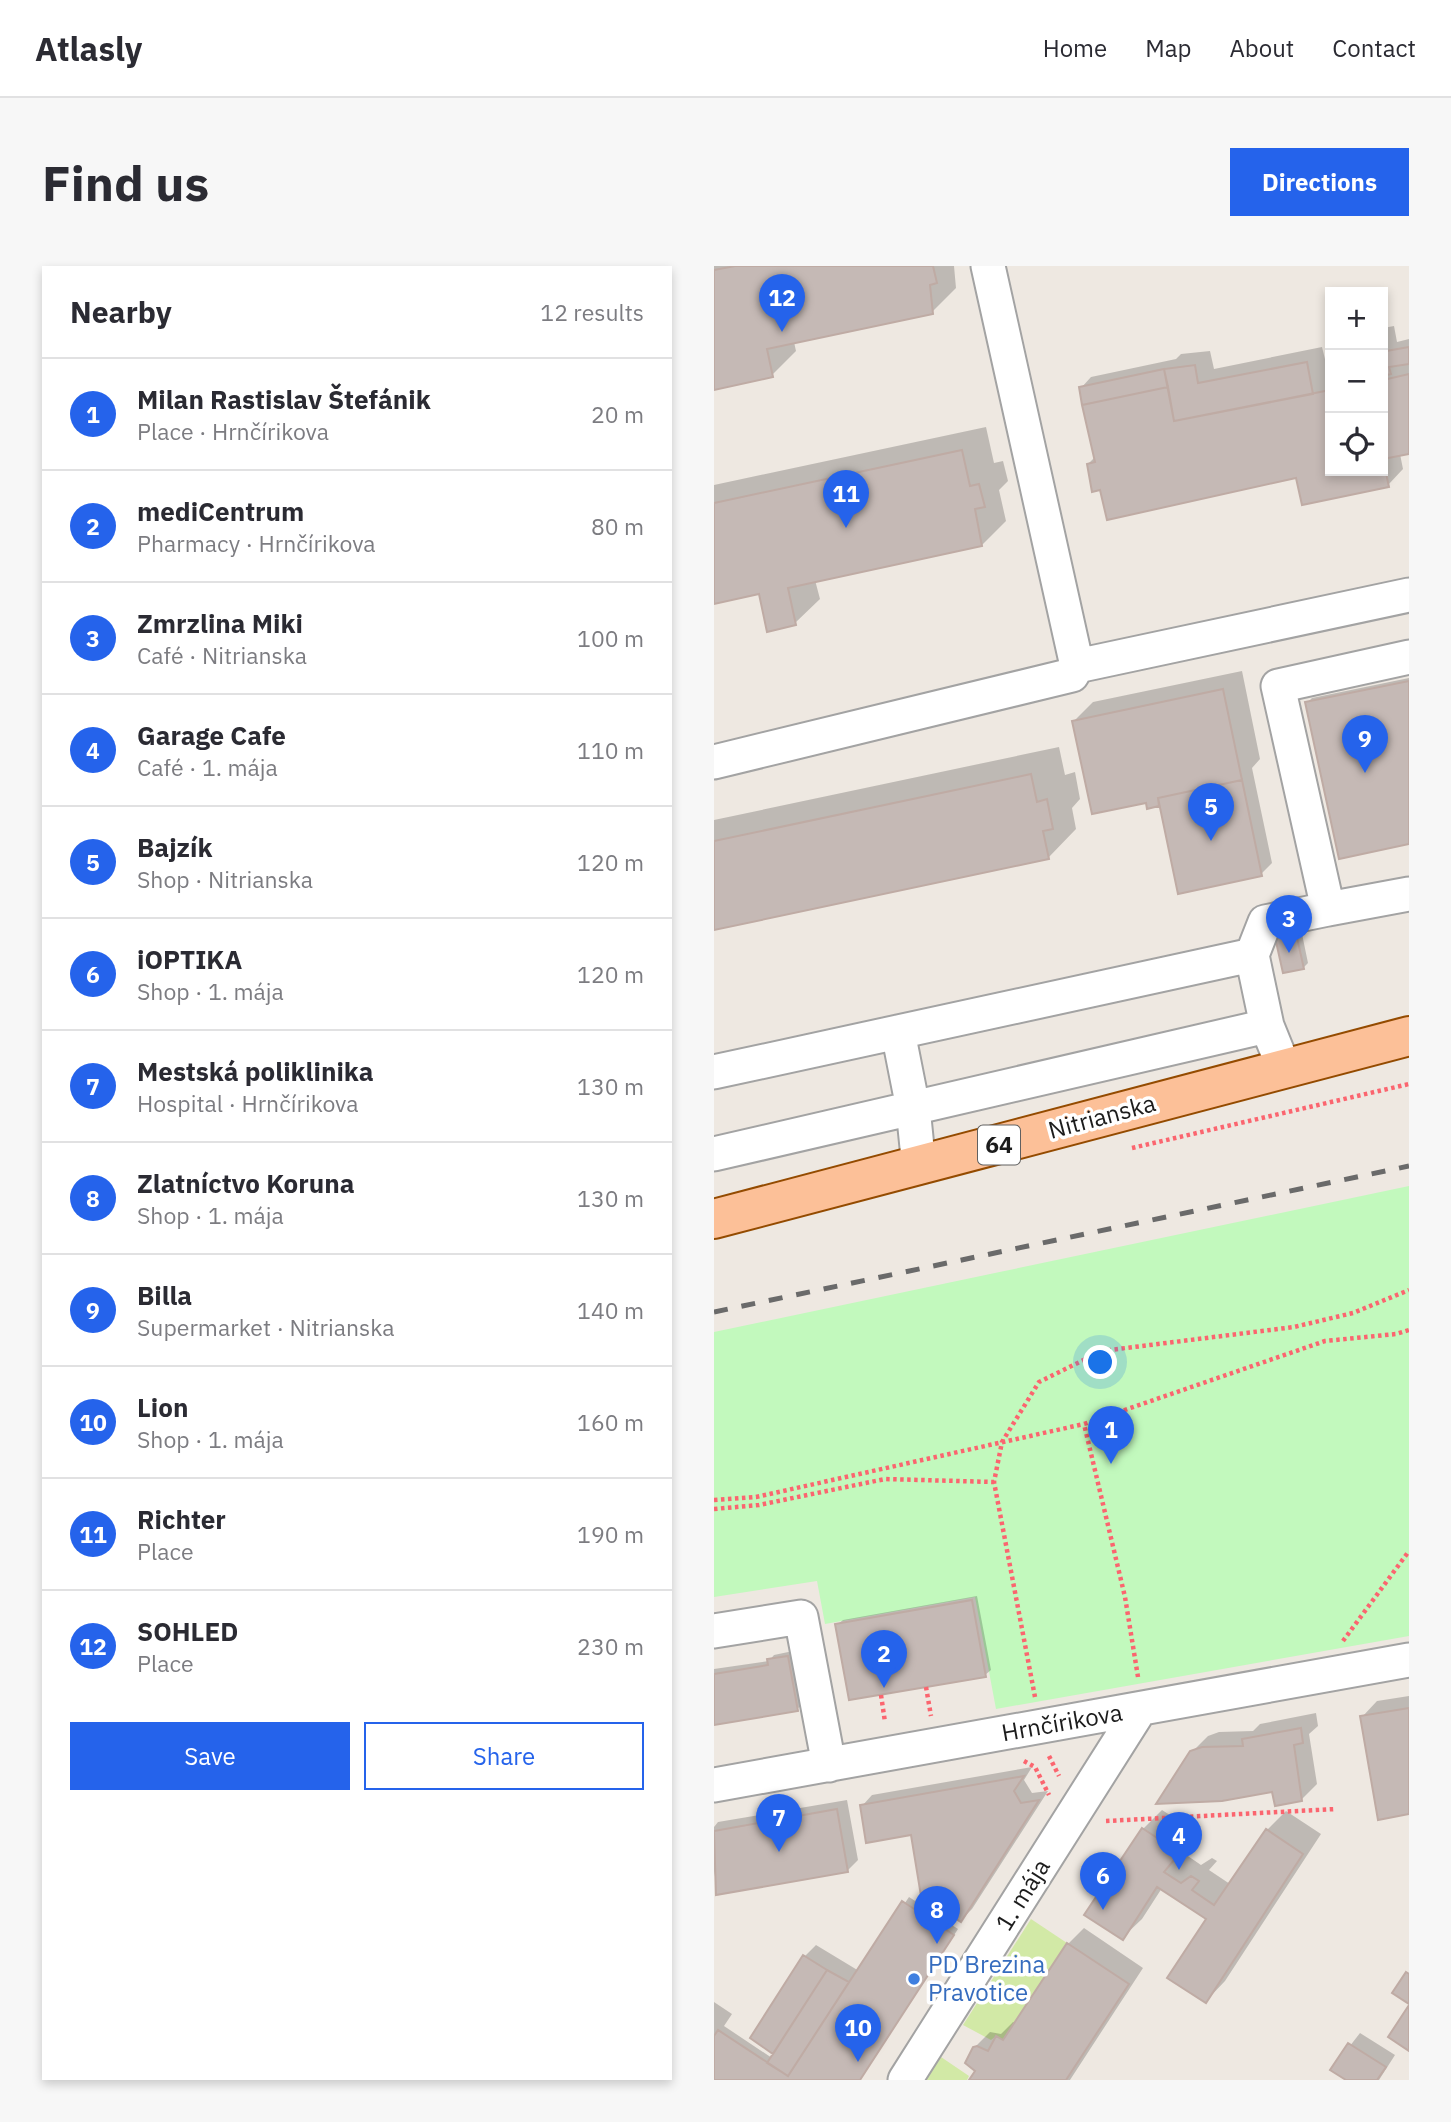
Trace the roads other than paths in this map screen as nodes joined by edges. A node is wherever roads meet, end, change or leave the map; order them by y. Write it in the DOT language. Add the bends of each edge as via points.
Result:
graph roads {
  1 [pos="988,266"];
  2 [pos="1409,595"];
  3 [pos="1409,657"];
  4 [pos="1077,666"];
  5 [pos="714,762"];
  6 [pos="1409,894"];
  7 [pos="1328,909"];
  8 [pos="1252,955"];
  9 [pos="1267,1026"];
  10 [pos="898,1032"];
  11 [pos="1409,1035"];
  12 [pos="1284,1068"];
  13 [pos="714,1072"];
  14 [pos="913,1108"];
  15 [pos="714,1154"];
  16 [pos="919,1167"];
  17 [pos="714,1219"];
  18 [pos="714,1631"];
  19 [pos="1409,1660"];
  20 [pos="1139,1697"];
  21 [pos="829,1765"];
  22 [pos="714,1785"];
  23 [pos="905,2080"];
  1 -- 4 [label="street"];
  2 -- 4 [label="street"];
  3 -- 7 [label="street" via="1278,686"];
  4 -- 5 [label="street" via="1072,675"];
  6 -- 7 [label="street"];
  7 -- 8 [label="street" via="1265,922"];
  8 -- 9 [label="street"];
  8 -- 10 [label="street"];
  9 -- 12 [label="street"];
  9 -- 14 [label="street"];
  10 -- 13 [label="street"];
  10 -- 14 [label="street"];
  11 -- 12 [label="main road, Nitrianska / 64"];
  12 -- 16 [label="main road, Nitrianska / 64"];
  14 -- 15 [label="street"];
  14 -- 16 [label="street"];
  16 -- 17 [label="main road, Nitrianska / 64"];
  18 -- 21 [label="street" via="801,1616"];
  19 -- 20 [label="street, Hrnčírikova"];
  20 -- 21 [label="street, Hrnčírikova"];
  20 -- 23 [label="street, 1. mája"];
  21 -- 22 [label="street, Hrnčírikova"];
}
